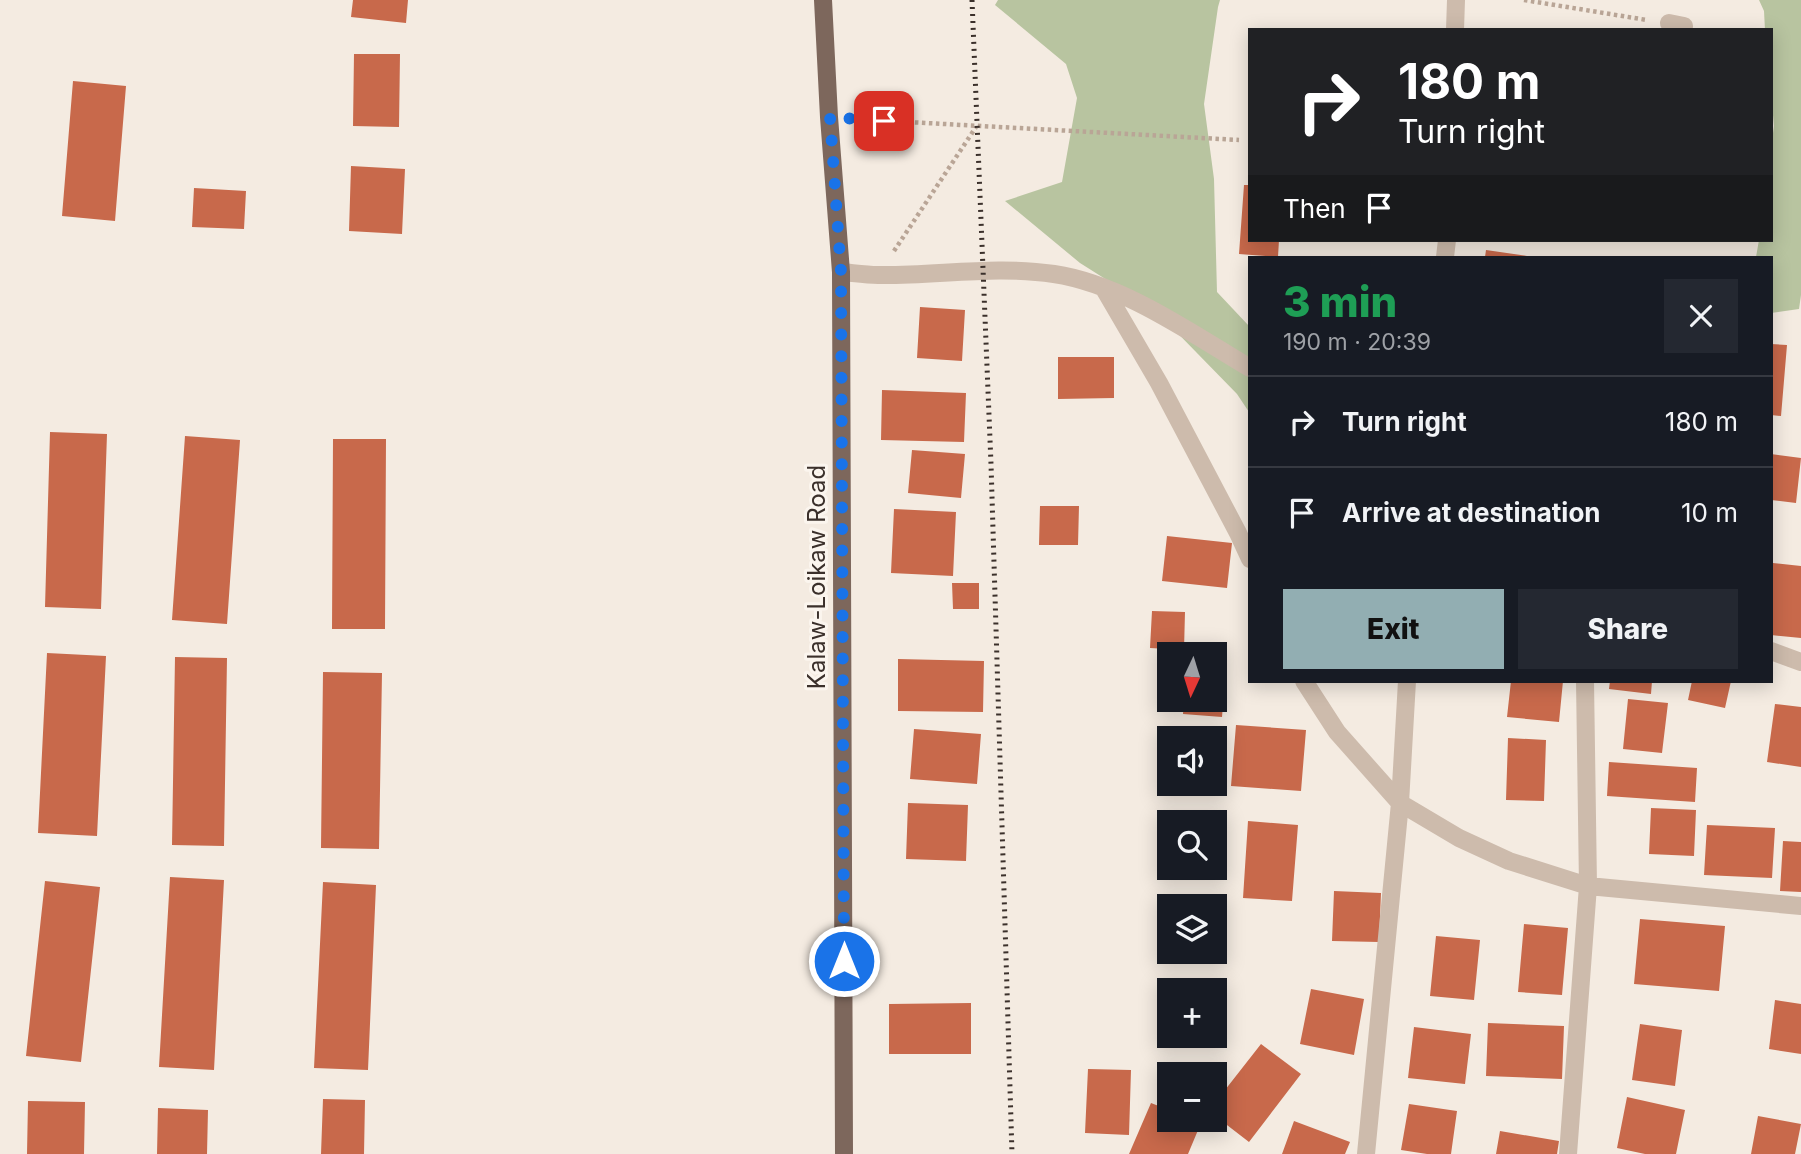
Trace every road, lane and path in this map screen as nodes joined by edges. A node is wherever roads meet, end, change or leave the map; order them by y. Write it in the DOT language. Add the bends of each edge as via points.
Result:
graph roads {
  1 [pos="823,0"];
  2 [pos="1456,0"];
  3 [pos="1524,0"];
  4 [pos="1676,25"];
  5 [pos="1455,28"];
  6 [pos="830,117"];
  7 [pos="976,126"];
  8 [pos="1239,140"];
  9 [pos="841,272"];
  10 [pos="878,275"];
  11 [pos="1103,287"];
  12 [pos="1248,367"];
  13 [pos="1248,555"];
  14 [pos="1773,652"];
  15 [pos="1801,662"];
  16 [pos="1305,683"];
  17 [pos="1407,683"];
  18 [pos="1585,683"];
  19 [pos="1400,803"];
  20 [pos="1588,886"];
  21 [pos="1801,906"];
  22 [pos="844,1154"];
  23 [pos="1366,1154"];
  24 [pos="1568,1154"];
  1 -- 6 [label="main road, Kalaw-Loikaw Road"];
  2 -- 5 [label="street"];
  3 -- 4 [label="path"];
  6 -- 7 [label="path"];
  6 -- 9 [label="main road, Kalaw-Loikaw Road"];
  7 -- 8 [label="path"];
  7 -- 10 [label="path"];
  9 -- 10 [label="street"];
  9 -- 22 [label="main road, Kalaw-Loikaw Road"];
  10 -- 11 [label="street" via="984,270 1054,274"];
  11 -- 12 [label="street"];
  11 -- 13 [label="street" via="1159,383"];
  14 -- 15 [label="street"];
  16 -- 19 [label="street" via="1337,732"];
  17 -- 19 [label="street"];
  18 -- 20 [label="street"];
  19 -- 20 [label="street" via="1509,861"];
  19 -- 23 [label="street"];
  20 -- 21 [label="street"];
  20 -- 24 [label="street"];
}
